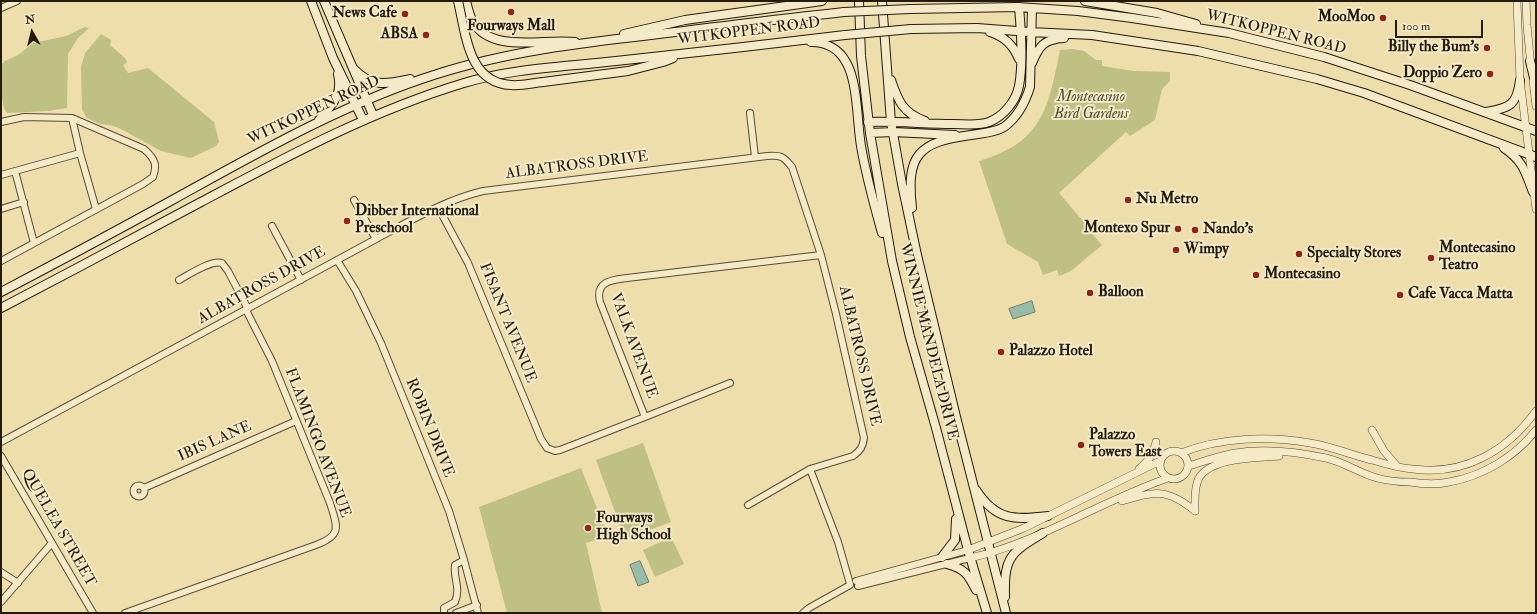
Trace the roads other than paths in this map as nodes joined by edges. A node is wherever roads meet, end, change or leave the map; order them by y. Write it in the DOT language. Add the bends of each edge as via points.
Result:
graph roads {
  1 [pos="17,1"];
  2 [pos="311,1"];
  3 [pos="324,1"];
  4 [pos="458,1"];
  5 [pos="466,1"];
  6 [pos="822,1"];
  7 [pos="859,1"];
  8 [pos="882,1"];
  9 [pos="1085,1"];
  10 [pos="1517,1"];
  11 [pos="1526,1"];
  12 [pos="1019,7"];
  13 [pos="1,8"];
  14 [pos="1032,8"];
  15 [pos="977,28"];
  16 [pos="1020,31"];
  17 [pos="1030,32"];
  18 [pos="1230,33"];
  19 [pos="1092,35"];
  20 [pos="604,40"];
  21 [pos="780,42"];
  22 [pos="586,43"];
  23 [pos="679,55"];
  24 [pos="333,58"];
  25 [pos="1530,61"];
  26 [pos="1021,62"];
  27 [pos="350,64"];
  28 [pos="1031,66"];
  29 [pos="887,67"];
  30 [pos="438,74"];
  31 [pos="1520,80"];
  32 [pos="1536,86"];
  33 [pos="365,100"];
  34 [pos="355,104"];
  35 [pos="1536,106"];
  36 [pos="1486,112"];
  37 [pos="750,113"];
  38 [pos="373,116"];
  39 [pos="72,118"];
  40 [pos="363,120"];
  41 [pos="1,122"];
  42 [pos="317,122"];
  43 [pos="868,122"];
  44 [pos="892,122"];
  45 [pos="933,124"];
  46 [pos="1526,127"];
  47 [pos="1536,131"];
  48 [pos="893,132"];
  49 [pos="870,133"];
  50 [pos="969,135"];
  51 [pos="1490,139"];
  52 [pos="80,153"];
  53 [pos="1533,156"];
  54 [pos="755,157"];
  55 [pos="15,171"];
  56 [pos="1,175"];
  57 [pos="1533,192"];
  58 [pos="354,200"];
  59 [pos="24,202"];
  60 [pos="438,207"];
  61 [pos="1536,208"];
  62 [pos="1,209"];
  63 [pos="96,209"];
  64 [pos="272,226"];
  65 [pos="376,239"];
  66 [pos="34,243"];
  67 [pos="821,255"];
  68 [pos="917,255"];
  69 [pos="337,260"];
  70 [pos="892,260"];
  71 [pos="1,261"];
  72 [pos="179,280"];
  73 [pos="301,280"];
  74 [pos="1,292"];
  75 [pos="1,308"];
  76 [pos="247,310"];
  77 [pos="730,383"];
  78 [pos="1536,411"];
  79 [pos="645,417"];
  80 [pos="296,421"];
  81 [pos="1372,430"];
  82 [pos="1536,430"];
  83 [pos="1,442"];
  84 [pos="1156,442"];
  85 [pos="550,450"];
  86 [pos="1181,453"];
  87 [pos="1294,454"];
  88 [pos="1,456"];
  89 [pos="1160,461"];
  90 [pos="1189,466"];
  91 [pos="1397,466"];
  92 [pos="810,469"];
  93 [pos="1127,478"];
  94 [pos="1168,478"];
  95 [pos="973,486"];
  96 [pos="144,488"];
  97 [pos="955,503"];
  98 [pos="748,505"];
  99 [pos="1103,505"];
  100 [pos="1048,516"];
  101 [pos="1042,533"];
  102 [pos="988,543"];
  103 [pos="52,544"];
  104 [pos="990,553"];
  105 [pos="969,554"];
  106 [pos="464,560"];
  107 [pos="928,561"];
  108 [pos="945,561"];
  109 [pos="930,568"];
  110 [pos="908,570"];
  111 [pos="1,572"];
  112 [pos="18,583"];
  113 [pos="854,583"];
  114 [pos="984,600"];
  115 [pos="1,602"];
  116 [pos="477,605"];
  117 [pos="93,613"];
  118 [pos="125,613"];
  119 [pos="444,613"];
  120 [pos="456,613"];
  121 [pos="478,613"];
  122 [pos="803,613"];
  123 [pos="987,613"];
  124 [pos="1006,613"];
  1 -- 13 [label="street"];
  2 -- 24 [label="main road"];
  3 -- 27 [label="main road"];
  4 -- 23 [label="main road, bridge" via="470,53 476,66 493,81 507,85 639,68"];
  5 -- 22 [label="main road" via="473,23 489,37 505,42"];
  6 -- 20 [label="main road" via="685,20"];
  7 -- 43 [label="main road, WINNIE MANDELA DRIVE" via="861,56"];
  8 -- 29 [label="main road, WINNIE MANDELA DRIVE"];
  9 -- 18 [label="main road" via="1157,13"];
  10 -- 31 [label="street"];
  11 -- 25 [label="street"];
  12 -- 14 [label="main road, WITKOPPEN ROAD"];
  12 -- 16 [label="main road"];
  12 -- 20 [label="main road, WITKOPPEN ROAD, bridge" via="844,12"];
  14 -- 17 [label="main road"];
  14 -- 18 [label="main road, WITKOPPEN ROAD" via="1078,11"];
  15 -- 16 [label="main road, WITKOPPEN ROAD"];
  15 -- 21 [label="main road, WITKOPPEN ROAD, bridge" via="911,29"];
  15 -- 26 [label="main road" via="998,35 1009,42"];
  16 -- 17 [label="main road, WITKOPPEN ROAD"];
  16 -- 26 [label="main road"];
  17 -- 19 [label="main road, WITKOPPEN ROAD"];
  17 -- 28 [label="main road"];
  18 -- 36 [label="main road, WITKOPPEN ROAD" via="1324,57"];
  19 -- 28 [label="main road" via="1056,38 1045,42 1037,51"];
  19 -- 51 [label="main road, WITKOPPEN ROAD" via="1198,51 1317,79"];
  20 -- 22 [label="main road, WITKOPPEN ROAD"];
  21 -- 23 [label="main road, WITKOPPEN ROAD"];
  21 -- 70 [label="main road" via="824,43 842,55 847,63 853,81 869,185"];
  22 -- 30 [label="main road, WITKOPPEN ROAD" via="514,55"];
  23 -- 38 [label="main road, WITKOPPEN ROAD" via="494,75 465,82"];
  24 -- 34 [label="main road"];
  24 -- 42 [label="main road" via="339,79 337,98"];
  25 -- 32 [label="main road"];
  25 -- 35 [label="street"];
  26 -- 45 [label="main road" via="1019,86 1015,97 998,118 976,124"];
  27 -- 30 [label="main road" via="359,75 379,83"];
  27 -- 33 [label="main road"];
  28 -- 50 [label="main road" via="1030,87 1019,112 1003,127"];
  29 -- 44 [label="main road, WINNIE MANDELA DRIVE"];
  29 -- 45 [label="main road" via="901,105 916,118"];
  30 -- 33 [label="main road, WITKOPPEN ROAD"];
  31 -- 36 [label="main road" via="1519,92 1510,106"];
  31 -- 46 [label="street"];
  33 -- 34 [label="main road, WITKOPPEN ROAD"];
  33 -- 38 [label="main road"];
  34 -- 40 [label="main road"];
  34 -- 42 [label="main road, WITKOPPEN ROAD"];
  36 -- 46 [label="main road, WITKOPPEN ROAD"];
  37 -- 54 [label="street"];
  38 -- 40 [label="main road, WITKOPPEN ROAD"];
  39 -- 41 [label="street" via="24,117"];
  39 -- 52 [label="street"];
  39 -- 63 [label="street" via="144,149 152,156 156,165 153,177"];
  40 -- 75 [label="main road, WITKOPPEN ROAD" via="273,163"];
  42 -- 74 [label="main road, WITKOPPEN ROAD"];
  43 -- 44 [label="main road"];
  43 -- 49 [label="main road, WINNIE MANDELA DRIVE"];
  44 -- 45 [label="main road"];
  44 -- 48 [label="main road, WINNIE MANDELA DRIVE"];
  46 -- 47 [label="main road, WITKOPPEN ROAD"];
  46 -- 53 [label="street"];
  48 -- 49 [label="main road"];
  48 -- 50 [label="main road"];
  48 -- 68 [label="main road, WINNIE MANDELA DRIVE"];
  49 -- 70 [label="main road, WINNIE MANDELA DRIVE"];
  50 -- 68 [label="main road" via="931,145 922,151 913,165 910,192"];
  51 -- 53 [label="main road, WITKOPPEN ROAD"];
  51 -- 57 [label="main road" via="1519,160"];
  52 -- 55 [label="street"];
  52 -- 63 [label="street"];
  53 -- 57 [label="street"];
  54 -- 60 [label="street, ALBATROSS DRIVE" via="483,190"];
  54 -- 67 [label="street, ALBATROSS DRIVE" via="778,156 785,158 792,167"];
  55 -- 56 [label="street"];
  55 -- 59 [label="street"];
  57 -- 61 [label="street"];
  58 -- 65 [label="street"];
  59 -- 62 [label="street"];
  59 -- 66 [label="street"];
  60 -- 65 [label="street, ALBATROSS DRIVE"];
  60 -- 85 [label="street, FISANT AVENUE" via="468,263 541,439"];
  63 -- 66 [label="street"];
  64 -- 73 [label="street"];
  65 -- 69 [label="street, ALBATROSS DRIVE"];
  66 -- 71 [label="street"];
  67 -- 79 [label="street, VALK AVENUE" via="627,278 604,284 599,291 600,302"];
  67 -- 92 [label="street, ALBATROSS DRIVE" via="864,438 863,446 853,456"];
  68 -- 95 [label="main road, WINNIE MANDELA DRIVE"];
  69 -- 73 [label="street, ALBATROSS DRIVE"];
  69 -- 106 [label="street, ROBIN DRIVE" via="356,291 381,343 449,511"];
  70 -- 97 [label="main road, WINNIE MANDELA DRIVE"];
  72 -- 76 [label="street, FLAMINGO AVENUE" via="211,264 222,263"];
  73 -- 76 [label="street, ALBATROSS DRIVE"];
  76 -- 80 [label="street, FLAMINGO AVENUE" via="272,361"];
  76 -- 83 [label="street, ALBATROSS DRIVE"];
  77 -- 79 [label="street"];
  78 -- 91 [label="street" via="1512,440 1480,460 1446,470 1413,470"];
  79 -- 85 [label="street, VALK AVENUE" via="570,447"];
  80 -- 96 [label="street, IBIS LANE"];
  80 -- 118 [label="street, FLAMINGO AVENUE" via="336,522 332,538 316,546"];
  81 -- 91 [label="street" via="1384,451"];
  82 -- 87 [label="street" via="1518,450 1502,461 1468,478 1448,483 1399,482 1378,478 1332,460"];
  84 -- 93 [label="street" via="1145,464"];
  86 -- 89 [label="street" via="1168,452"];
  86 -- 90 [label="street" via="1188,460"];
  86 -- 91 [label="street" via="1240,440 1271,439 1310,443"];
  87 -- 90 [label="street" via="1237,453"];
  87 -- 99 [label="street" via="1243,459 1210,467 1198,479 1196,511 1167,493 1154,493"];
  88 -- 103 [label="street, QUELEA STREET"];
  89 -- 93 [label="street"];
  89 -- 94 [label="street" via="1160,470"];
  90 -- 94 [label="street" via="1182,477"];
  92 -- 98 [label="street, ALBATROSS DRIVE"];
  92 -- 113 [label="street"];
  93 -- 100 [label="street"];
  94 -- 99 [label="street"];
  95 -- 100 [label="main road" via="986,504 1004,516 1015,519"];
  95 -- 102 [label="main road, WINNIE MANDELA DRIVE"];
  97 -- 105 [label="main road, WINNIE MANDELA DRIVE"];
  97 -- 108 [label="main road" via="955,540"];
  99 -- 101 [label="street"];
  100 -- 102 [label="street"];
  101 -- 104 [label="street"];
  101 -- 124 [label="main road" via="1022,545 1009,560 1005,582"];
  102 -- 104 [label="main road, WINNIE MANDELA DRIVE"];
  102 -- 105 [label="street"];
  103 -- 112 [label="street"];
  103 -- 117 [label="street, QUELEA STREET"];
  104 -- 105 [label="street"];
  104 -- 124 [label="main road, WINNIE MANDELA DRIVE"];
  105 -- 108 [label="street"];
  105 -- 114 [label="main road, WINNIE MANDELA DRIVE"];
  106 -- 116 [label="street, ROBIN DRIVE"];
  106 -- 119 [label="street" via="455,565 457,595 455,602 444,608"];
  107 -- 108 [label="street"];
  107 -- 109 [label="street"];
  107 -- 110 [label="street"];
  108 -- 109 [label="street"];
  108 -- 114 [label="main road" via="966,572"];
  109 -- 110 [label="street"];
  110 -- 113 [label="street"];
  111 -- 112 [label="street"];
  112 -- 115 [label="street"];
  113 -- 122 [label="street"];
  114 -- 123 [label="main road, WINNIE MANDELA DRIVE"];
  116 -- 120 [label="street"];
  116 -- 121 [label="street, ROBIN DRIVE"];
}
